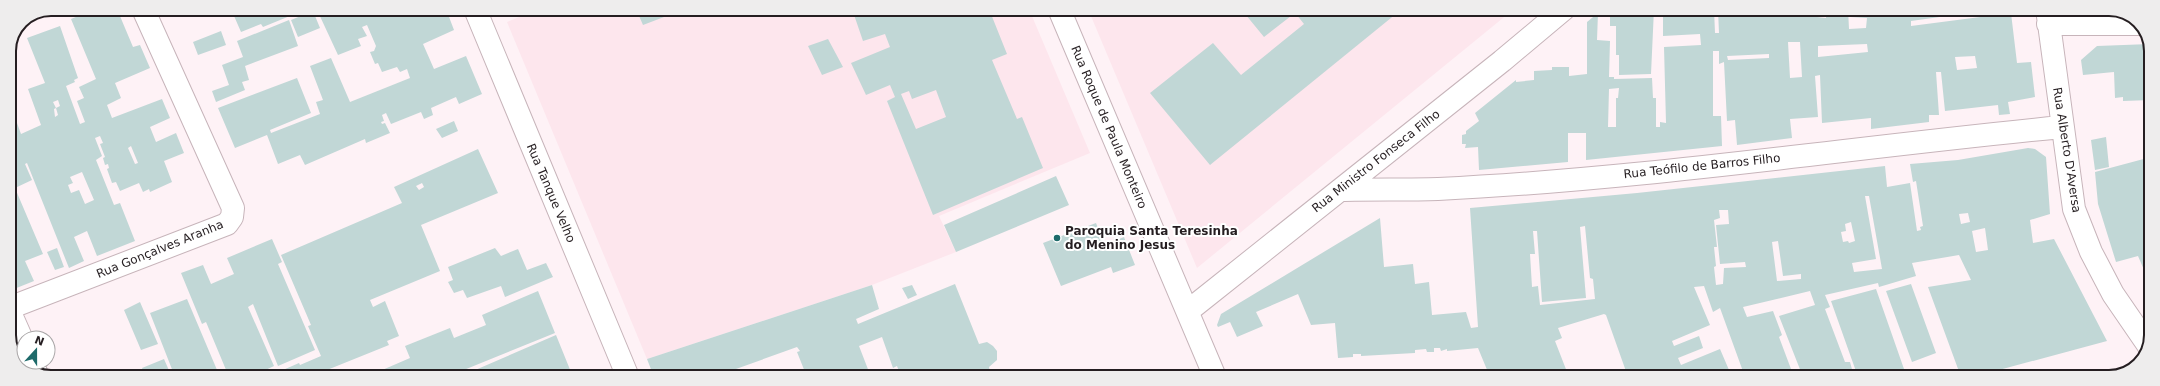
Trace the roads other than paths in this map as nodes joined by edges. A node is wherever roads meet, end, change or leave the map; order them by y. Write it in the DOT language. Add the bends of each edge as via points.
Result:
graph roads {
  1 [pos="146,16"];
  2 [pos="478,16"];
  3 [pos="1062,16"];
  4 [pos="1556,16"];
  5 [pos="2048,17"];
  6 [pos="2130,23"];
  7 [pos="2062,127"];
  8 [pos="1340,190"];
  9 [pos="16,306"];
  10 [pos="1188,311"];
  11 [pos="2144,339"];
  12 [pos="625,370"];
  13 [pos="1212,370"];
  1 -- 9 [label="street, Rua Gonçalves Aranha" via="233,208 232,217 227,224"];
  2 -- 12 [label="street, Rua Tanque Velho"];
  3 -- 10 [label="street, Rua Roque de Paula Monteiro"];
  4 -- 8 [label="street, Rua Ministro Fonseca Filho"];
  5 -- 6 [label="street"];
  5 -- 7 [label="street, Rua Alberto D'Aversa"];
  7 -- 8 [label="street, Rua Teófilo de Barros Filho" via="1532,182 1437,189"];
  7 -- 11 [label="street, Rua Alberto D'Aversa" via="2074,209 2113,294"];
  8 -- 10 [label="street, Rua Ministro Fonseca Filho"];
  10 -- 13 [label="street, Rua Roque de Paula Monteiro"];
}
